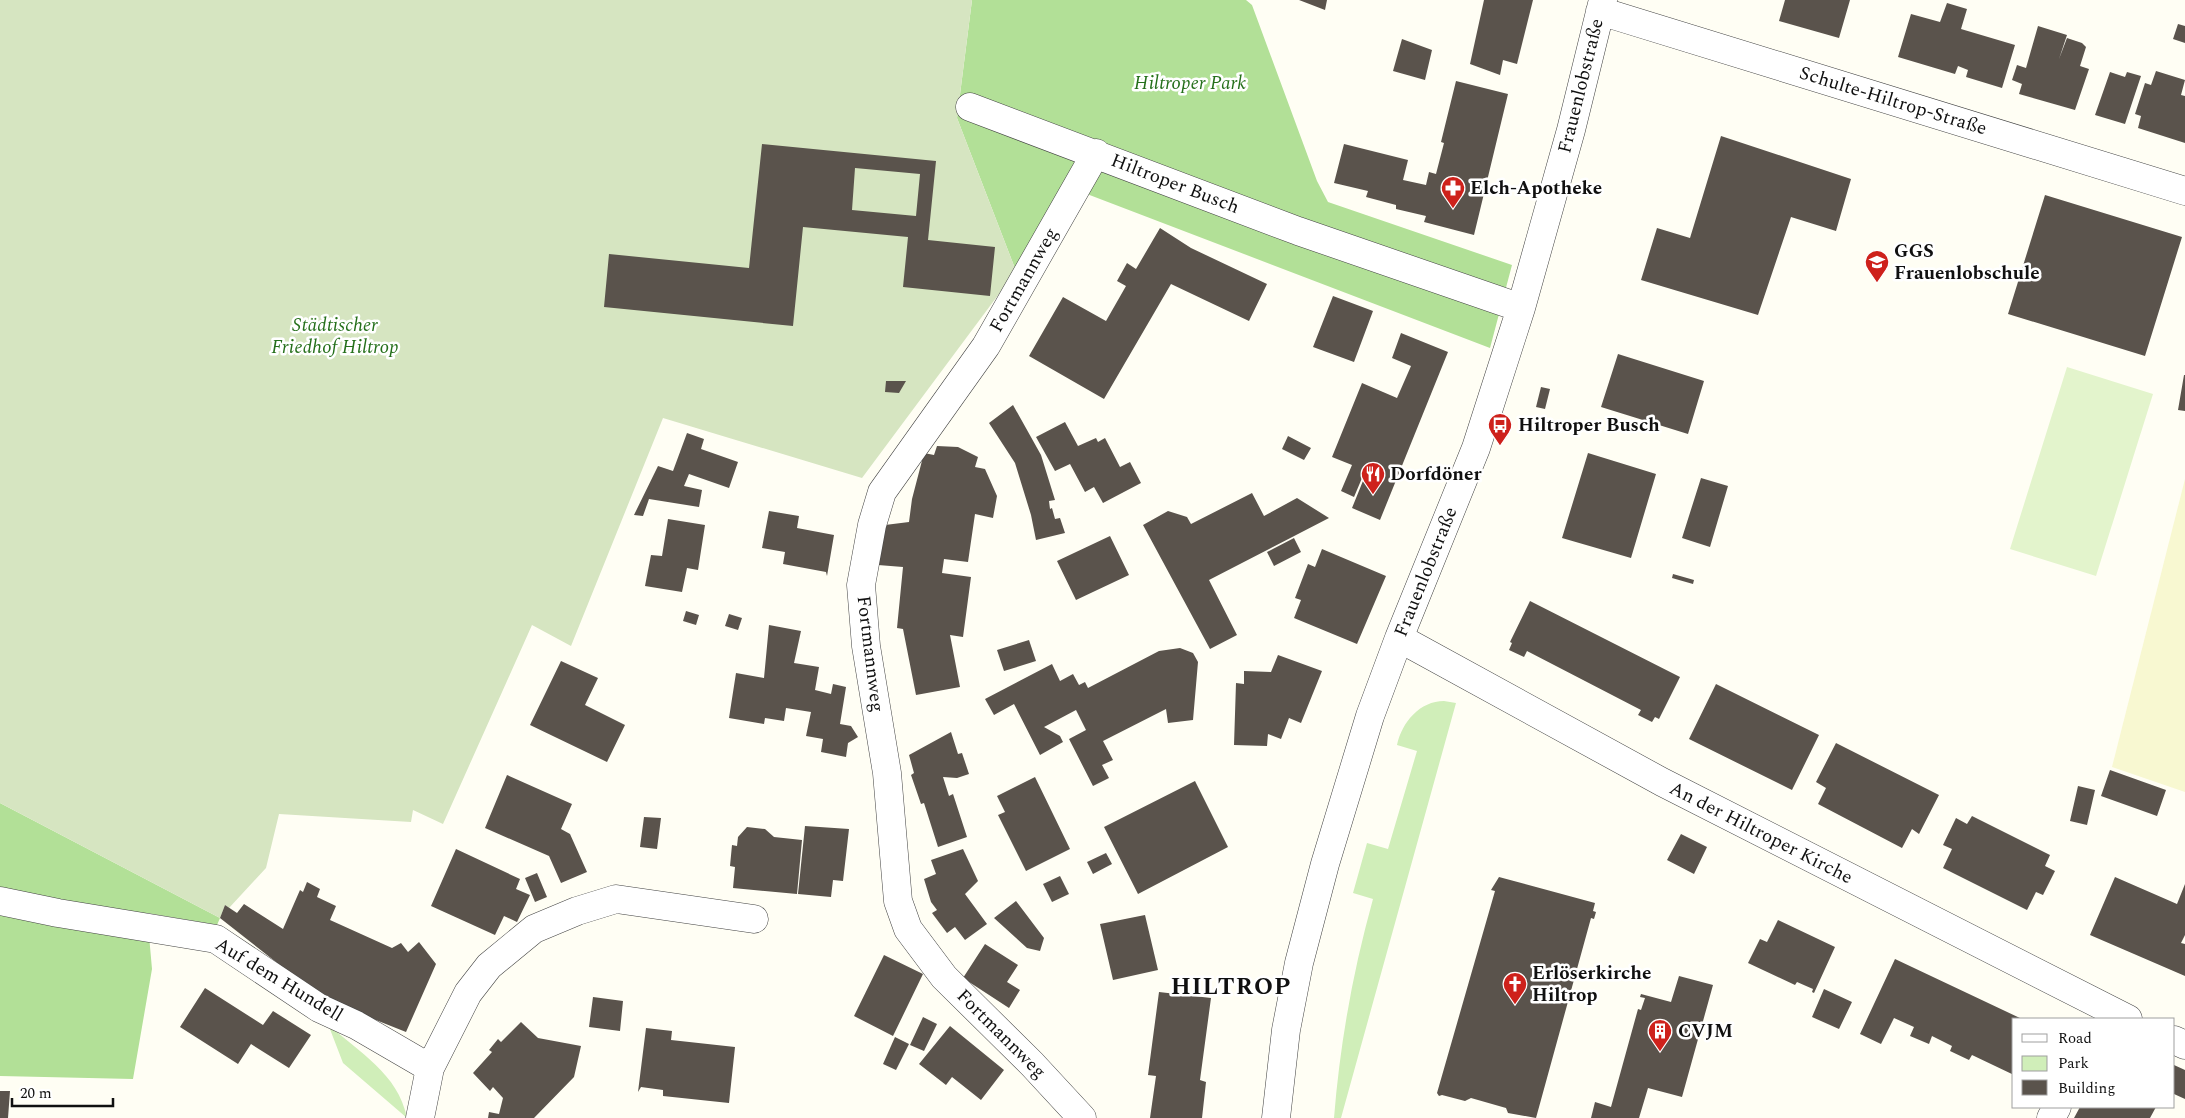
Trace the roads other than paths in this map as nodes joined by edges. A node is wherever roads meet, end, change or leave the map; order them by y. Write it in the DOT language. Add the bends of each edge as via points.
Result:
graph roads {
  1 [pos="1602,6"];
  2 [pos="970,107"];
  3 [pos="1096,153"];
  4 [pos="2185,191"];
  5 [pos="1522,308"];
  6 [pos="1399,638"];
  7 [pos="0,901"];
  8 [pos="754,919"];
  9 [pos="2110,1016"];
  10 [pos="430,1068"];
  11 [pos="420,1118"];
  12 [pos="1082,1118"];
  13 [pos="1276,1118"];
  1 -- 4 [label="street, Schulte-Hiltrop-Straße"];
  1 -- 5 [label="street, Frauenlobstraße"];
  2 -- 3 [label="street, Hiltroper Busch"];
  3 -- 5 [label="street, Hiltroper Busch" via="1298,231"];
  3 -- 12 [label="street, Fortmannweg" via="986,346 882,492 861,585 866,646 887,773 898,901 908,929 944,976"];
  5 -- 6 [label="street, Frauenlobstraße" via="1476,448"];
  6 -- 9 [label="street, An der Hiltroper Kirche" via="1662,782"];
  6 -- 13 [label="street, Frauenlobstraße" via="1351,777 1299,964 1286,1030"];
  7 -- 10 [label="street, Auf dem Hundell" via="216,939 320,1008"];
  8 -- 10 [label="street" via="616,900 534,929 489,966 468,994"];
  10 -- 11 [label="street"];
}
